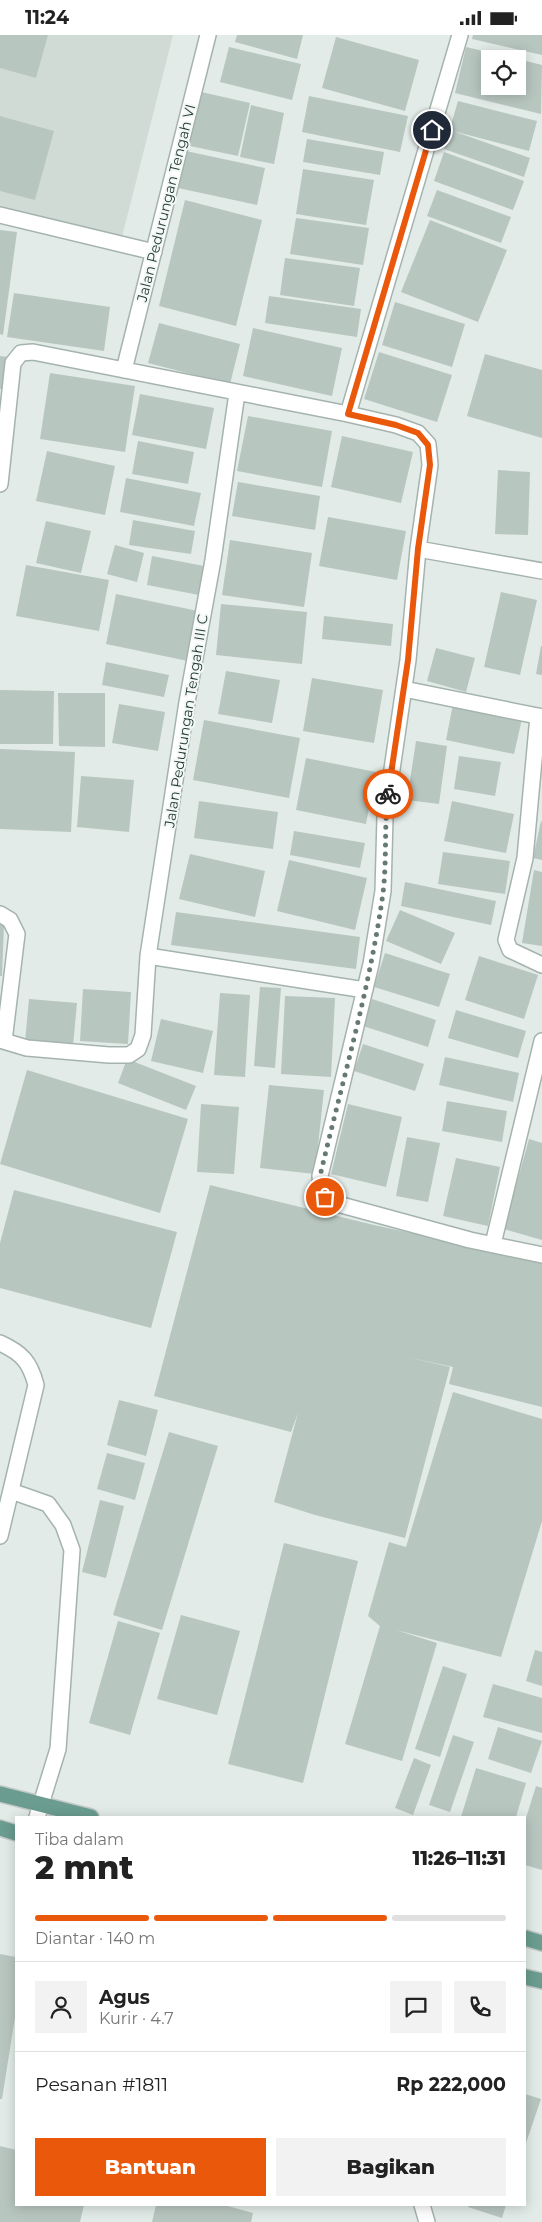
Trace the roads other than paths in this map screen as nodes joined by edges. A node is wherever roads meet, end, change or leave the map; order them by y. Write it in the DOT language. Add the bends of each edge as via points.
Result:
graph roads {
  1 [pos="208,35"];
  2 [pos="460,35"];
  3 [pos="0,215"];
  4 [pos="154,252"];
  5 [pos="124,370"];
  6 [pos="237,393"];
  7 [pos="348,414"];
  8 [pos="0,484"];
  9 [pos="418,549"];
  10 [pos="542,571"];
  11 [pos="404,689"];
  12 [pos="540,716"];
  13 [pos="0,914"];
  14 [pos="148,956"];
  15 [pos="542,965"];
  16 [pos="365,989"];
  17 [pos="2,1041"];
  18 [pos="542,1041"];
  19 [pos="493,1244"];
  20 [pos="542,1255"];
  21 [pos="0,1343"];
  22 [pos="11,1491"];
  23 [pos="0,1536"];
  24 [pos="0,1794"];
  25 [pos="39,1811"];
  26 [pos="82,1816"];
  27 [pos="0,1828"];
  28 [pos="15,1833"];
  29 [pos="526,1938"];
  30 [pos="542,1943"];
  31 [pos="526,1977"];
  32 [pos="542,1981"];
  33 [pos="422,2206"];
  34 [pos="427,2222"];
  1 -- 4 [label="street, Jalan Pedurungan Tengah VI"];
  2 -- 7 [label="street"];
  3 -- 4 [label="street"];
  4 -- 5 [label="street, Jalan Pedurungan Tengah VI"];
  5 -- 6 [label="street"];
  5 -- 8 [label="street" via="33,352 21,353 13,363"];
  6 -- 7 [label="street"];
  6 -- 14 [label="street, Jalan Pedurungan Tengah III C"];
  7 -- 9 [label="street" via="418,433 428,445 430,465"];
  9 -- 10 [label="street"];
  9 -- 11 [label="street"];
  11 -- 12 [label="street"];
  11 -- 16 [label="street" via="385,817 383,891"];
  12 -- 15 [label="street" via="525,858 506,940 510,950"];
  13 -- 17 [label="street" via="10,920 17,934"];
  14 -- 16 [label="street"];
  14 -- 17 [label="street, Jalan Pedurungan Tengah III C" via="143,1035 138,1049 129,1055 27,1048"];
  16 -- 19 [label="street" via="320,1176 325,1197 334,1203"];
  18 -- 19 [label="street"];
  19 -- 20 [label="street"];
  21 -- 22 [label="street" via="16,1351 32,1368 36,1385"];
  22 -- 23 [label="street"];
  22 -- 25 [label="street" via="48,1504 63,1525 72,1550 58,1749"];
  24 -- 25 [label="main road"];
  25 -- 26 [label="main road"];
  27 -- 28 [label="main road"];
  29 -- 30 [label="main road"];
  31 -- 32 [label="main road"];
  33 -- 34 [label="street"];
}
